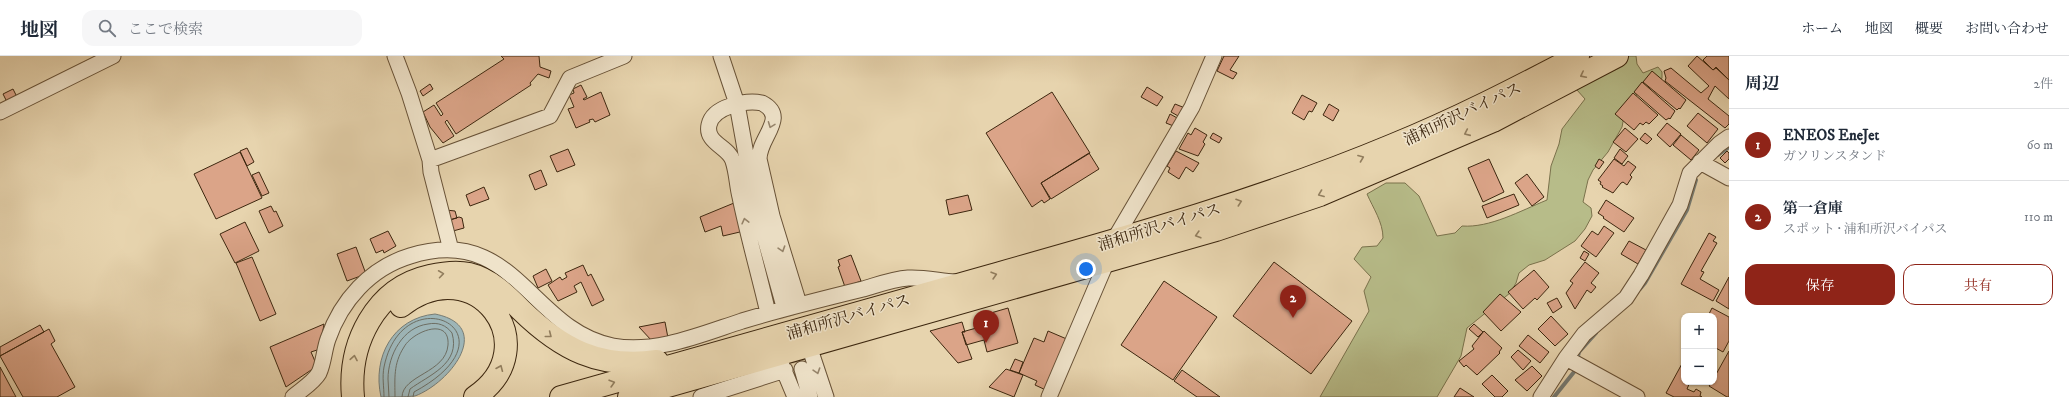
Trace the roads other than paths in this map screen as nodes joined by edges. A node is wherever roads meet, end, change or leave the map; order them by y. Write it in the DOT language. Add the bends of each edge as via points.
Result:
graph roads {
  1 [pos="113,56"];
  2 [pos="395,56"];
  3 [pos="624,56"];
  4 [pos="721,56"];
  5 [pos="1214,56"];
  6 [pos="1578,56"];
  7 [pos="1617,56"];
  8 [pos="737,104"];
  9 [pos="0,112"];
  10 [pos="1729,137"];
  11 [pos="430,160"];
  12 [pos="1700,162"];
  13 [pos="1729,178"];
  14 [pos="1114,240"];
  15 [pos="451,250"];
  16 [pos="1107,260"];
  17 [pos="965,283"];
  18 [pos="783,303"];
  19 [pos="799,304"];
  20 [pos="863,312"];
  21 [pos="768,313"];
  22 [pos="809,346"];
  23 [pos="1566,358"];
  24 [pos="776,361"];
  25 [pos="802,369"];
  26 [pos="293,397"];
  27 [pos="353,397"];
  28 [pos="367,397"];
  29 [pos="475,397"];
  30 [pos="561,397"];
  31 [pos="630,397"];
  32 [pos="659,397"];
  33 [pos="701,397"];
  34 [pos="795,397"];
  35 [pos="810,397"];
  36 [pos="826,397"];
  37 [pos="1049,397"];
  38 [pos="1541,397"];
  39 [pos="1637,397"];
  1 -- 9 [label="street"];
  2 -- 11 [label="street"];
  3 -- 11 [label="street" via="570,78 550,116"];
  4 -- 8 [label="street"];
  5 -- 14 [label="street" via="1192,107"];
  14 -- 6 [label="highway, 浦和所沢バイパス, one-way" via="1206,213 1392,146 1486,105"];
  7 -- 16 [label="highway, 浦和所沢バイパス, one-way" via="1493,121 1320,195 1216,230"];
  8 -- 18 [label="street" via="754,199"];
  8 -- 19 [label="street, one-way" via="762,103 772,112 772,126 759,150 758,159 772,216"];
  21 -- 8 [label="street, one-way" via="732,157 710,137 709,124 714,116"];
  10 -- 12 [label="street"];
  11 -- 15 [label="street"];
  12 -- 13 [label="street"];
  12 -- 23 [label="street" via="1690,173 1680,206 1626,298 1584,334"];
  17 -- 14 [label="highway, 浦和所沢バイパス, one-way"];
  15 -- 21 [label="street" via="482,256 515,278 564,323 579,333 613,346 656,346"];
  15 -- 26 [label="street" via="409,256 375,273 361,285 350,297 332,326 318,375"];
  16 -- 22 [label="highway, 浦和所沢バイパス"];
  16 -- 37 [label="street"];
  17 -- 19 [label="street" via="908,278"];
  17 -- 20 [label="highway, 浦和所沢バイパス"];
  19 -- 21 [label="street"];
  27 -- 20 [label="highway, one-way" via="353,362 356,347 373,315 398,289 440,273 469,274 482,278 494,285 542,329 568,347 582,354 614,362 664,360"];
  30 -- 20 [label="highway, 浦和所沢バイパス, one-way"];
  22 -- 24 [label="highway, 浦和所沢バイパス"];
  22 -- 36 [label="street, one-way"];
  23 -- 38 [label="street"];
  23 -- 39 [label="street"];
  24 -- 31 [label="highway, 浦和所沢バイパス"];
  24 -- 32 [label="highway"];
  24 -- 33 [label="street"];
  24 -- 34 [label="street"];
  25 -- 35 [label="street"];
  29 -- 28 [label="highway, one-way" via="487,388 501,366 504,354 503,330 492,307 482,298 471,292 452,289 432,291 418,296 401,306 386,320 372,346 368,361"];
}
